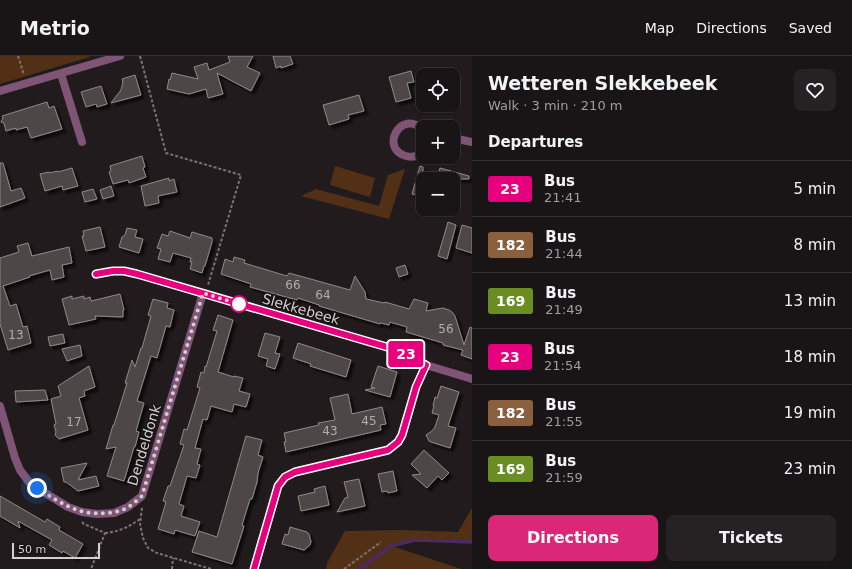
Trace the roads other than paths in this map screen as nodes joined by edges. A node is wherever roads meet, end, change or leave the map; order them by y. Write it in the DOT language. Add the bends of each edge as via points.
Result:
graph roads {
  1 [pos="120,56"];
  2 [pos="61,74"];
  3 [pos="0,91"];
  4 [pos="416,124"];
  5 [pos="460,139"];
  6 [pos="82,142"];
  7 [pos="472,142"];
  8 [pos="416,156"];
  9 [pos="96,274"];
  10 [pos="203,293"];
  11 [pos="426,365"];
  12 [pos="472,379"];
  13 [pos="0,406"];
  14 [pos="254,569"];
  1 -- 2 [label="street"];
  2 -- 3 [label="street"];
  2 -- 6 [label="street"];
  4 -- 8 [label="street" via="403,125 399,128 394,136 394,142 398,152 409,157"];
  5 -- 7 [label="street"];
  9 -- 10 [label="street, Slekkebeek" via="124,271"];
  10 -- 11 [label="street, Slekkebeek" via="404,352"];
  10 -- 13 [label="street, Dendeldonk" via="142,496 128,507 114,513 82,512 68,507 37,488 20,470"];
  11 -- 12 [label="street, Slekkebeek"];
  11 -- 14 [label="street" via="416,387 402,435 391,449 295,472 285,477 278,486"];
}
